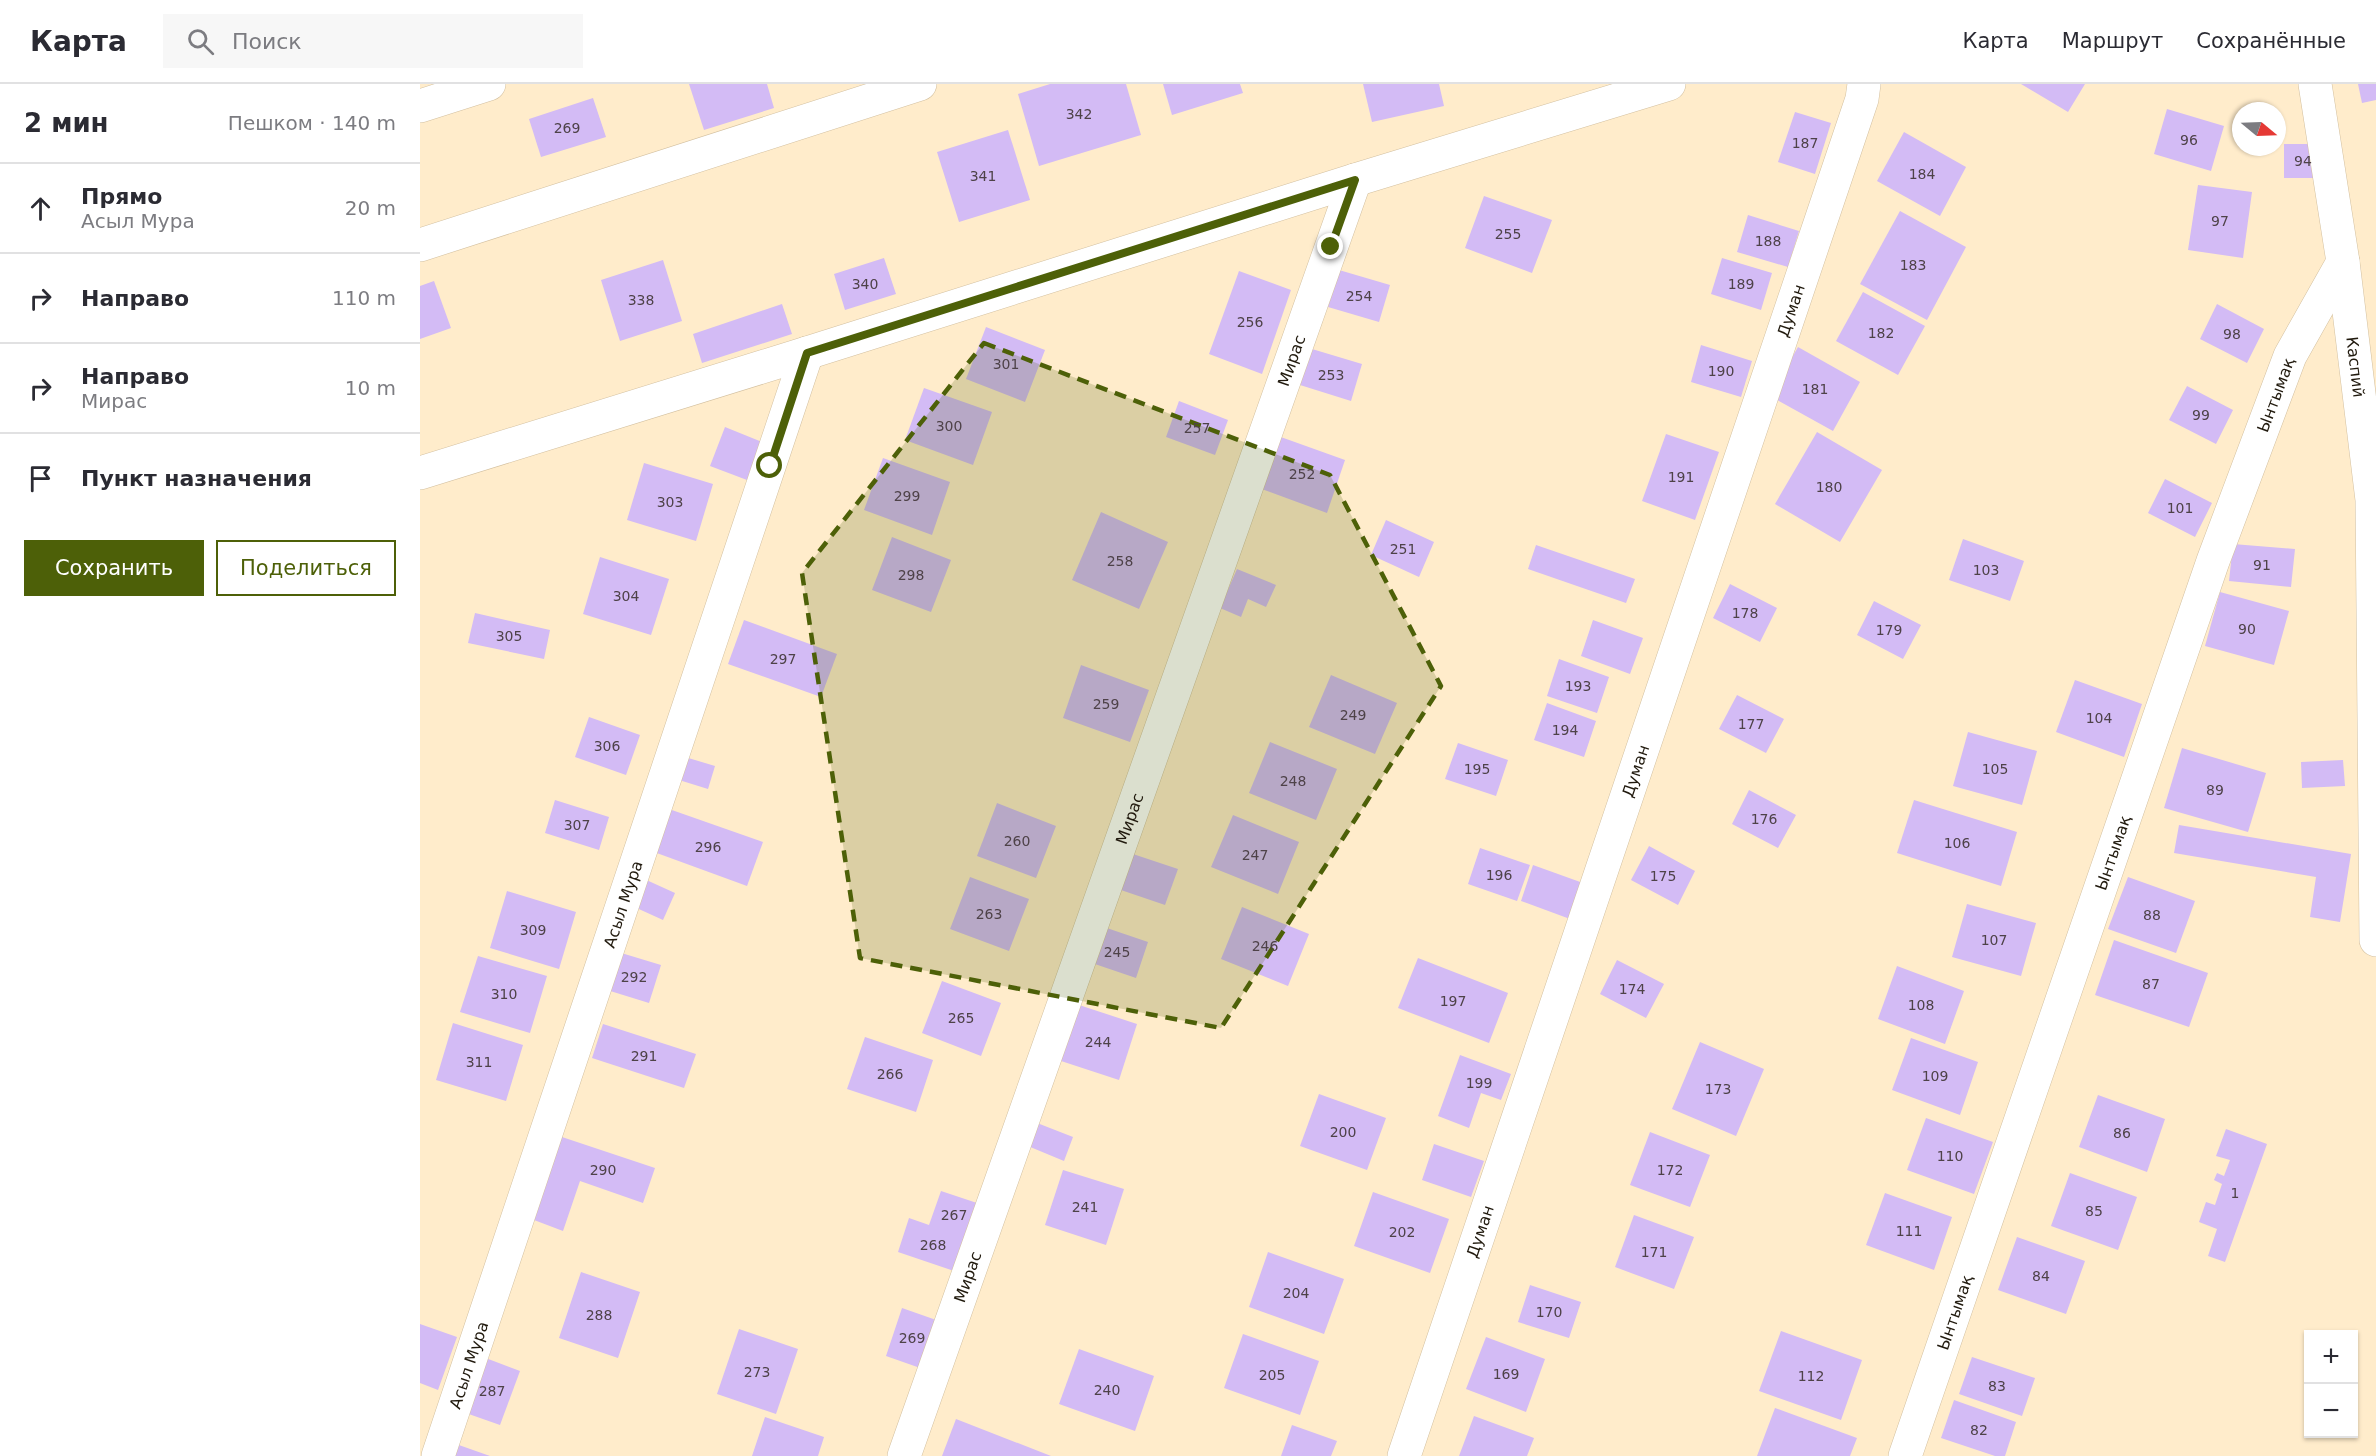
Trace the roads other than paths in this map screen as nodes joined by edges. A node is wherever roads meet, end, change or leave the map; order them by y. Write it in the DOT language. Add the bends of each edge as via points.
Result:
graph roads {
  1 [pos="489,84"];
  2 [pos="920,84"];
  3 [pos="1864,84"];
  4 [pos="2315,84"];
  5 [pos="1651,87"];
  6 [pos="420,106"];
  7 [pos="1355,180"];
  8 [pos="420,244"];
  9 [pos="2343,262"];
  10 [pos="807,353"];
  11 [pos="420,473"];
  12 [pos="2376,940"];
  13 [pos="438,1456"];
  14 [pos="904,1456"];
  15 [pos="1404,1456"];
  16 [pos="1905,1456"];
  1 -- 6 [label="street"];
  2 -- 8 [label="street"];
  3 -- 15 [label="street, Думан"];
  4 -- 9 [label="street, Каспий"];
  5 -- 7 [label="street"];
  7 -- 10 [label="street"];
  7 -- 14 [label="street, Мирас"];
  9 -- 12 [label="street, Каспий" via="2372,500"];
  9 -- 16 [label="street, Ынтымақ" via="2290,356 2213,561"];
  10 -- 11 [label="street"];
  10 -- 13 [label="street, Асыл Мура"];
}
